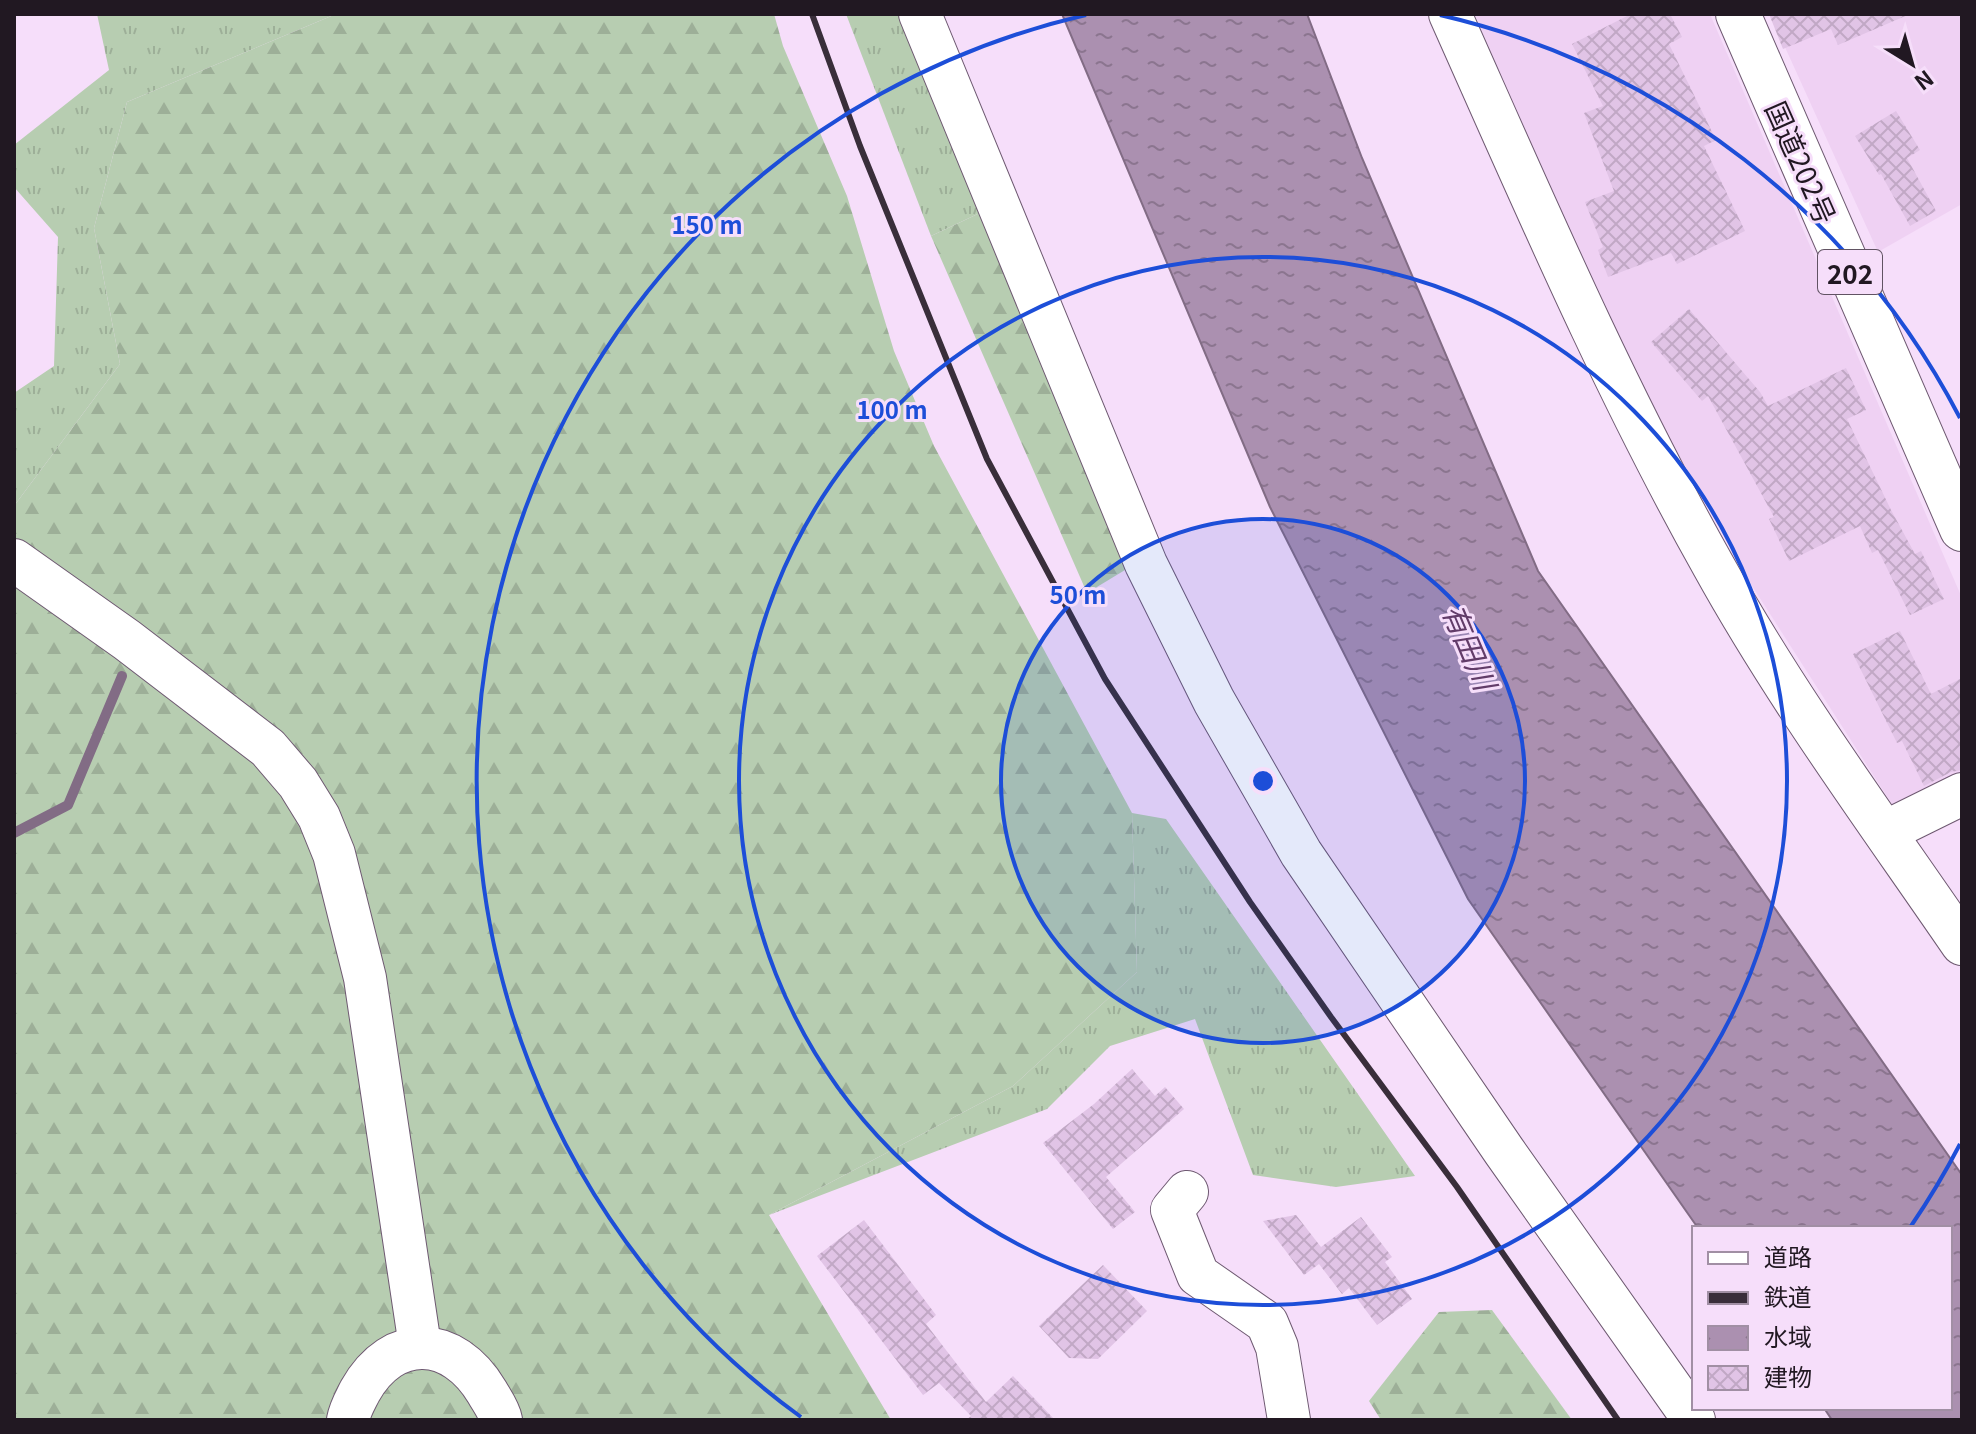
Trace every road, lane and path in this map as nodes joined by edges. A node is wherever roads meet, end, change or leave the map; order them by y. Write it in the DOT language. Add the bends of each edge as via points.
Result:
graph roads {
  1 [pos="920,14"];
  2 [pos="1450,14"];
  3 [pos="1738,14"];
  4 [pos="1962,529"];
  5 [pos="14,560"];
  6 [pos="1962,794"];
  7 [pos="1885,832"];
  8 [pos="1962,944"];
  9 [pos="1187,1192"];
  10 [pos="420,1346"];
  11 [pos="348,1420"];
  12 [pos="501,1420"];
  13 [pos="1289,1420"];
  14 [pos="1694,1420"];
  1 -- 14 [label="street" via="1146,564 1214,701 1301,853"];
  2 -- 7 [label="street" via="1616,382 1714,567"];
  3 -- 4 [label="highway, 国道202号 / 202"];
  5 -- 10 [label="street" via="268,748 319,817 334,854 365,978"];
  6 -- 7 [label="street"];
  7 -- 8 [label="street"];
  9 -- 13 [label="street" via="1172,1210 1198,1275 1267,1323 1277,1347"];
  10 -- 11 [label="street" via="371,1372"];
  10 -- 12 [label="street" via="451,1353 476,1375"];
}
